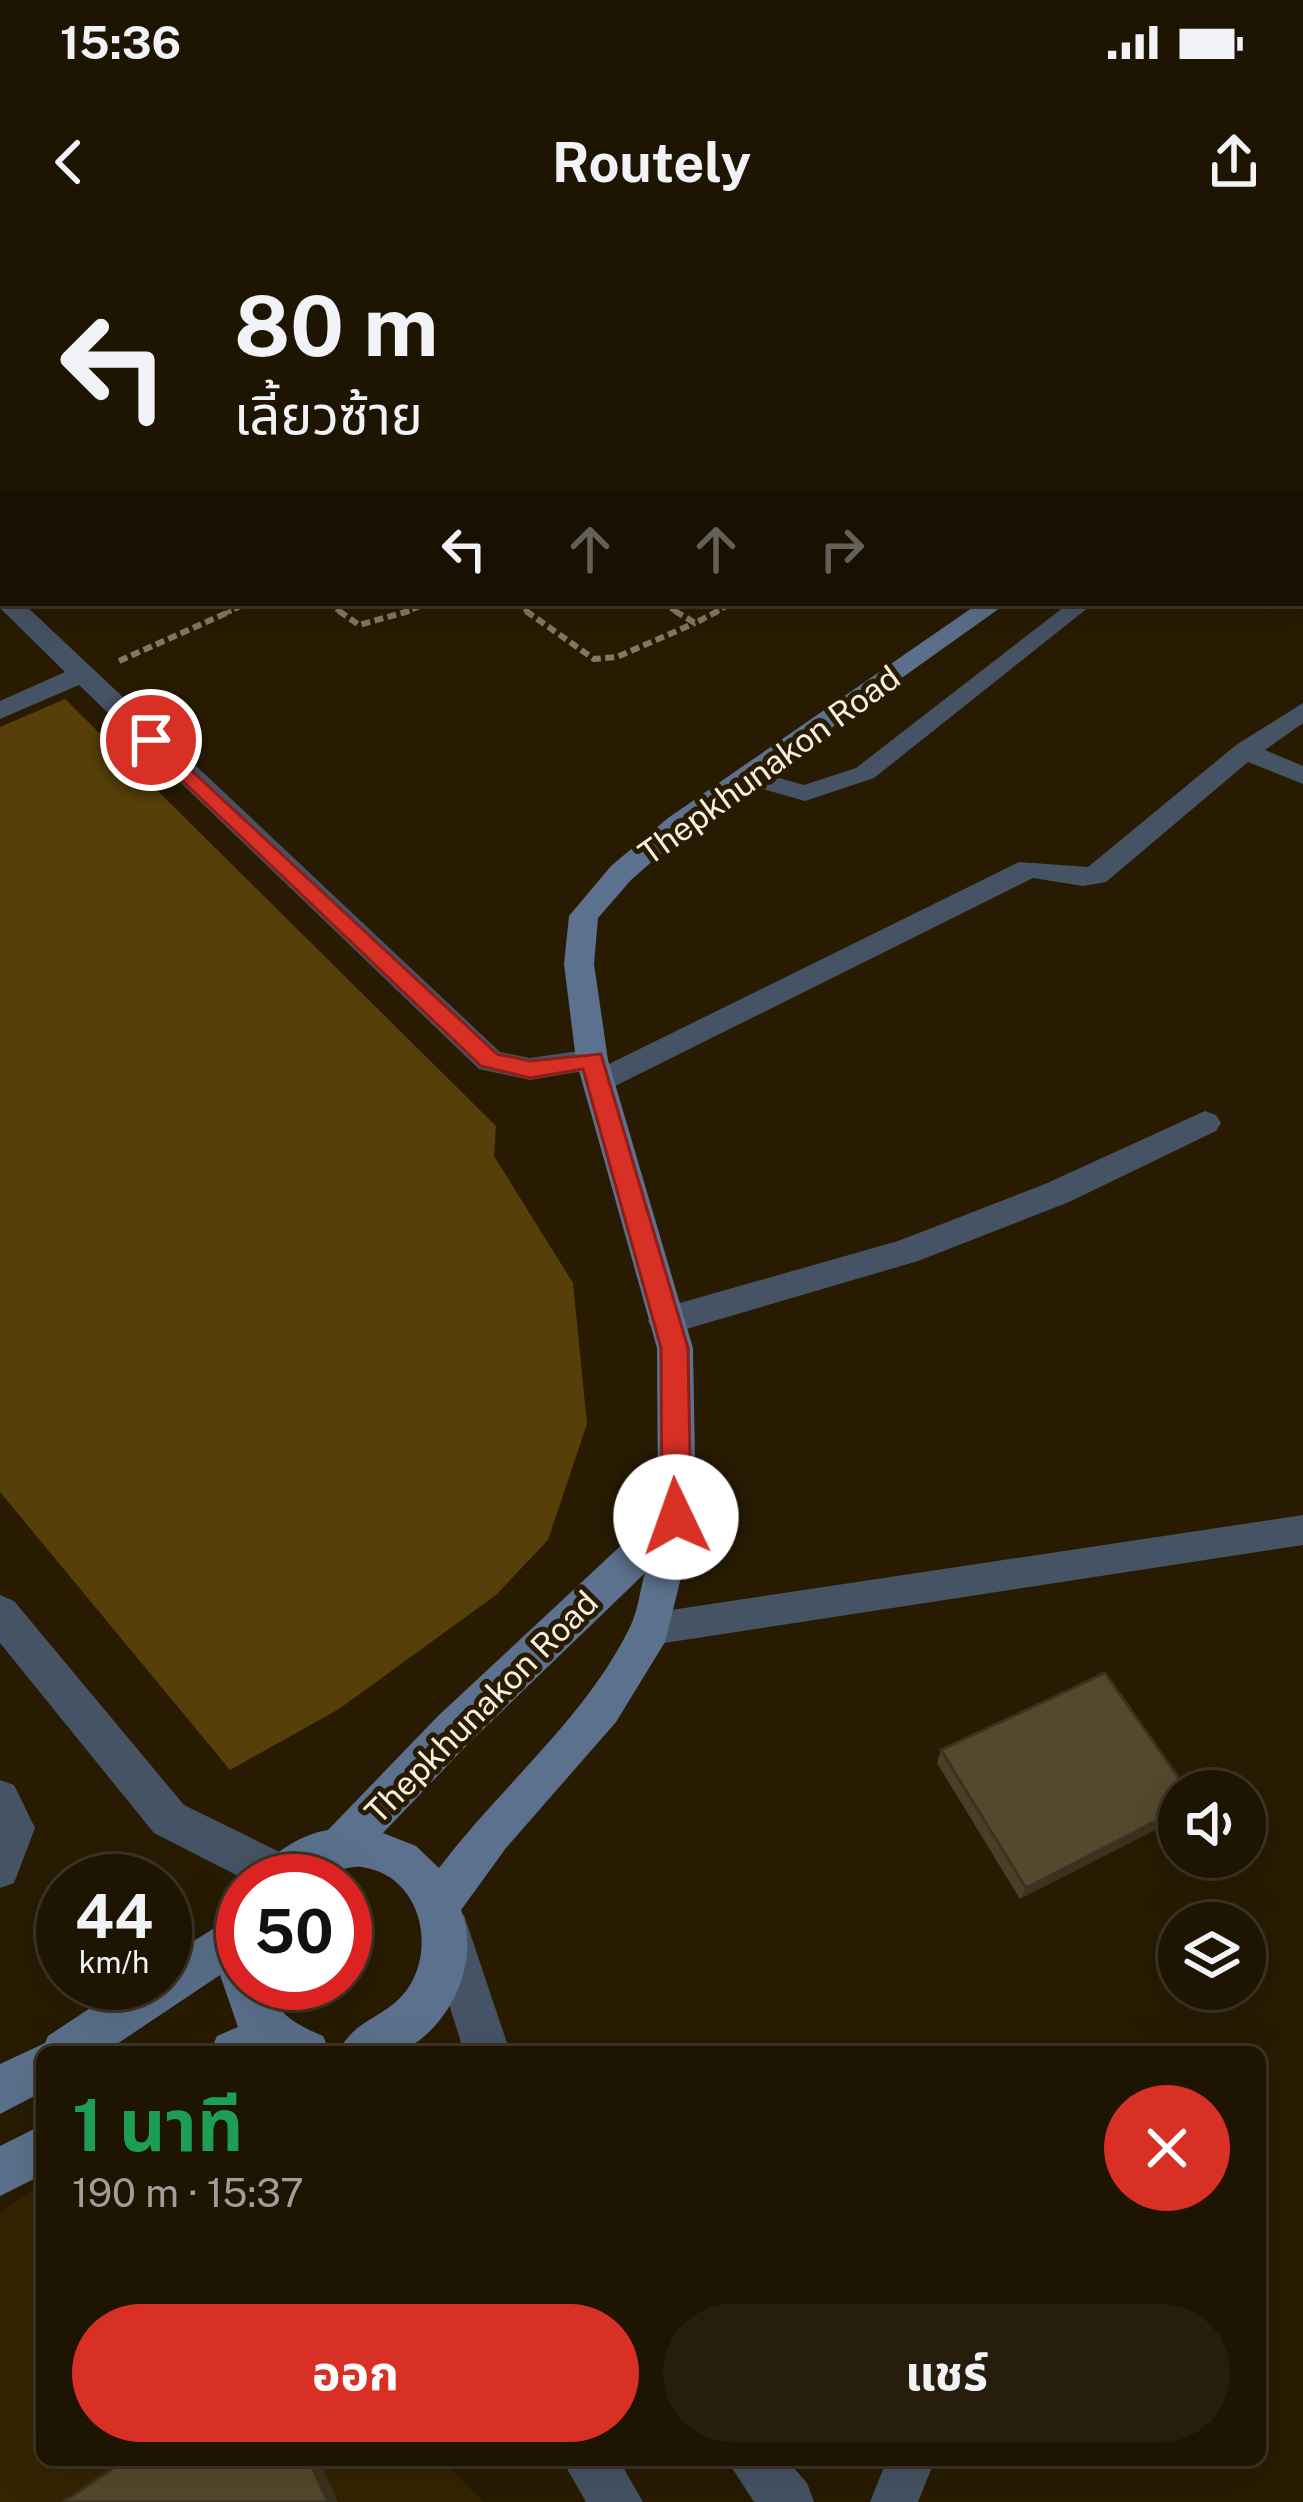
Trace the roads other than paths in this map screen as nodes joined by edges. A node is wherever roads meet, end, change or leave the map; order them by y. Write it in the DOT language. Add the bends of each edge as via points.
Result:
graph roads {
  1 [pos="12,606"];
  2 [pos="991,606"];
  3 [pos="1078,606"];
  4 [pos="83,675"];
  5 [pos="0,710"];
  6 [pos="1303,711"];
  7 [pos="1245,751"];
  8 [pos="1303,776"];
  9 [pos="746,777"];
  10 [pos="596,1071"];
  11 [pos="1205,1123"];
  12 [pos="666,1321"];
  13 [pos="676,1517"];
  14 [pos="1303,1531"];
  15 [pos="0,1613"];
  16 [pos="651,1629"];
  17 [pos="0,1798"];
  18 [pos="340,1848"];
  19 [pos="234,1854"];
  20 [pos="321,1854"];
  21 [pos="0,1870"];
  22 [pos="444,1917"];
  23 [pos="216,1951"];
  24 [pos="251,2010"];
  25 [pos="73,2046"];
  26 [pos="271,2046"];
  27 [pos="375,2046"];
  28 [pos="485,2046"];
  29 [pos="36,2070"];
  30 [pos="0,2091"];
  31 [pos="36,2152"];
  32 [pos="0,2172"];
  33 [pos="758,2466"];
  34 [pos="909,2466"];
  35 [pos="788,2502"];
  36 [pos="894,2502"];
  1 -- 4 [label="street"];
  2 -- 9 [label="main road, Thepkhunakon Road"];
  3 -- 9 [label="lane" via="865,773 805,793"];
  4 -- 5 [label="street"];
  4 -- 10 [label="street" via="490,1060"];
  6 -- 7 [label="street"];
  7 -- 8 [label="street"];
  7 -- 10 [label="street" via="1096,875 1029,868"];
  9 -- 10 [label="main road, Thepkhunakon Road" via="650,848 584,916 579,964"];
  10 -- 12 [label="main road, Thepkhunakon Road"];
  11 -- 12 [label="street" via="906,1252"];
  12 -- 13 [label="main road, Thepkhunakon Road" via="675,1348"];
  13 -- 16 [label="main road, Thepkhunakon Road"];
  13 -- 18 [label="main road, Thepkhunakon Road"];
  14 -- 16 [label="lane"];
  15 -- 19 [label="street" via="169,1819"];
  16 -- 22 [label="main road, Thepkhunakon Road" via="602,1709 491,1833"];
  17 -- 21 [label="lane" via="15,1828"];
  18 -- 20 [label="main road"];
  18 -- 22 [label="main road" via="400,1858 423,1876"];
  22 -- 27 [label="main road" via="444,1970 428,2006"];
  22 -- 28 [label="street"];
  23 -- 25 [label="main road"];
  24 -- 26 [label="main road"];
  29 -- 30 [label="main road"];
  31 -- 32 [label="main road"];
  33 -- 35 [label="street"];
  34 -- 36 [label="lane"];
}
